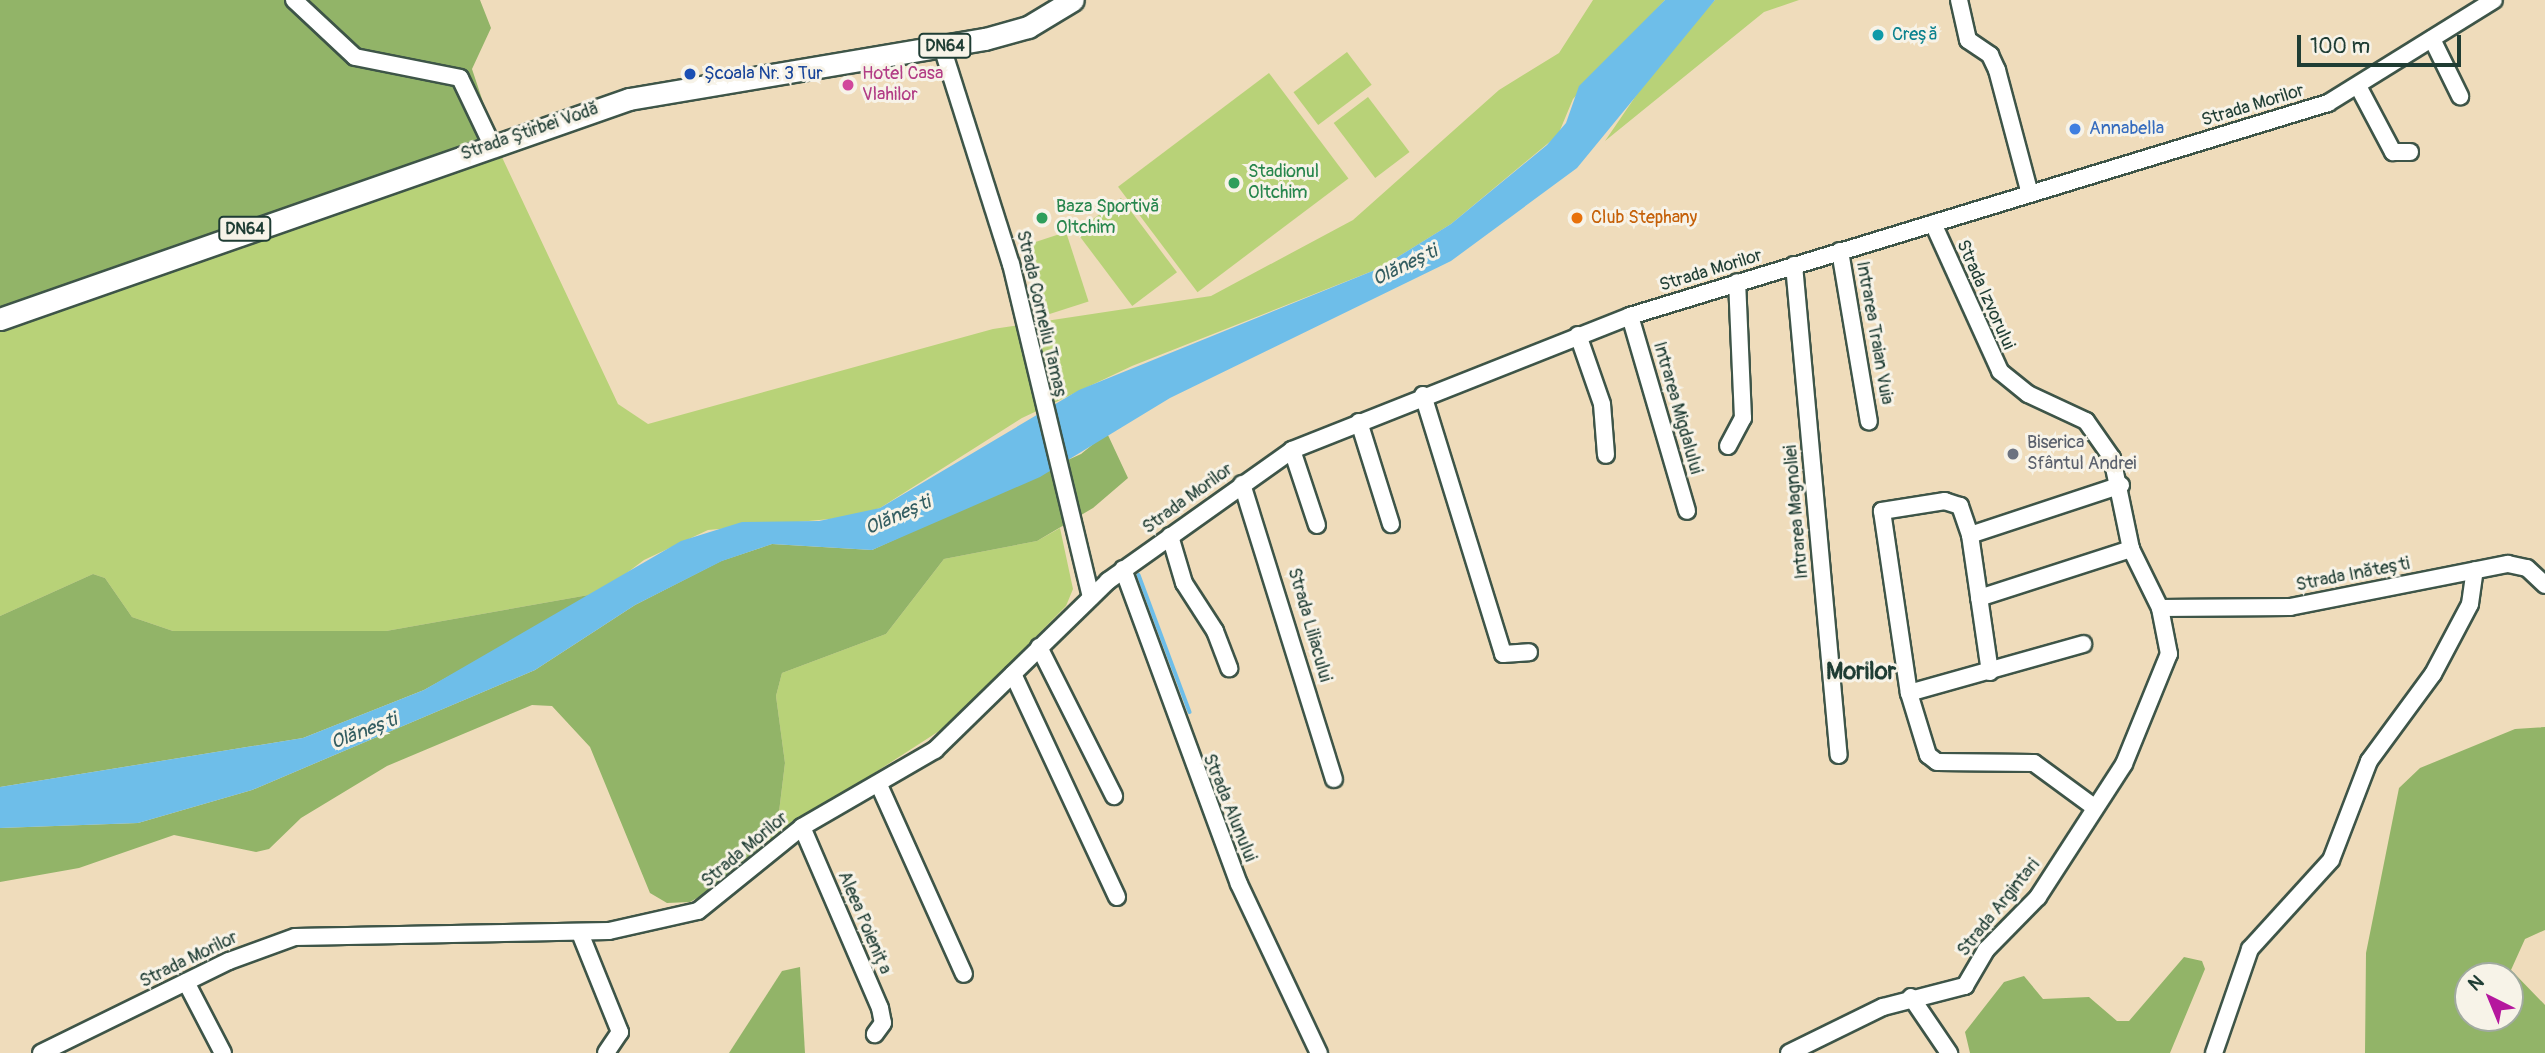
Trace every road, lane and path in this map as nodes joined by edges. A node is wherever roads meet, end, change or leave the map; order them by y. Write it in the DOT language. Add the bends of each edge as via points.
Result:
graph roads {
  1 [pos="294,0"];
  2 [pos="1073,0"];
  3 [pos="1959,0"];
  4 [pos="2494,0"];
  5 [pos="2432,39"];
  6 [pos="942,47"];
  7 [pos="2358,86"];
  8 [pos="2460,96"];
  9 [pos="492,145"];
  10 [pos="2410,152"];
  11 [pos="2030,194"];
  12 [pos="1933,223"];
  13 [pos="1840,251"];
  14 [pos="1794,265"];
  15 [pos="1737,282"];
  16 [pos="1630,316"];
  17 [pos="0,319"];
  18 [pos="1578,335"];
  19 [pos="1423,395"];
  20 [pos="1359,422"];
  21 [pos="1870,422"];
  22 [pos="1728,446"];
  23 [pos="1292,450"];
  24 [pos="1606,455"];
  25 [pos="1242,484"];
  26 [pos="2121,485"];
  27 [pos="1687,511"];
  28 [pos="1391,524"];
  29 [pos="1317,525"];
  30 [pos="1970,535"];
  31 [pos="1170,536"];
  32 [pos="2131,549"];
  33 [pos="1123,569"];
  34 [pos="2475,570"];
  35 [pos="2545,585"];
  36 [pos="1091,596"];
  37 [pos="1979,598"];
  38 [pos="2160,608"];
  39 [pos="2083,644"];
  40 [pos="1039,647"];
  41 [pos="1529,652"];
  42 [pos="1229,668"];
  43 [pos="1990,672"];
  44 [pos="1013,674"];
  45 [pos="1909,693"];
  46 [pos="1839,755"];
  47 [pos="1334,779"];
  48 [pos="879,785"];
  49 [pos="1114,796"];
  50 [pos="2095,807"];
  51 [pos="802,827"];
  52 [pos="1117,897"];
  53 [pos="580,933"];
  54 [pos="964,974"];
  55 [pos="186,982"];
  56 [pos="1911,998"];
  57 [pos="875,1034"];
  58 [pos="41,1053"];
  59 [pos="223,1053"];
  60 [pos="606,1053"];
  61 [pos="1319,1053"];
  62 [pos="1789,1053"];
  63 [pos="1950,1053"];
  64 [pos="2214,1053"];
  1 -- 9 [label="street" via="355,57 460,78"];
  2 -- 6 [label="main road, Strada Știrbei Vodă / DN64" via="1028,27"];
  3 -- 11 [label="street" via="1968,40 1990,55 1997,70"];
  4 -- 5 [label="street, Strada Morilor"];
  5 -- 7 [label="street, Strada Morilor"];
  5 -- 8 [label="street"];
  6 -- 9 [label="main road, Strada Știrbei Vodă / DN64" via="680,86"];
  6 -- 36 [label="street, Strada Corneliu Tamaș" via="1012,264"];
  7 -- 10 [label="street" via="2393,152"];
  7 -- 11 [label="street, Strada Morilor" via="2313,109"];
  9 -- 17 [label="main road, Strada Știrbei Vodă / DN64"];
  11 -- 12 [label="street, Strada Morilor"];
  12 -- 13 [label="street, Strada Morilor"];
  12 -- 26 [label="street, Strada Izvorului" via="1996,365 2019,388 2086,421 2112,458"];
  13 -- 14 [label="street, Strada Morilor"];
  13 -- 21 [label="street, Intrarea Traian Vuia"];
  14 -- 15 [label="street, Strada Morilor"];
  14 -- 46 [label="street, Intrarea Magnoliei"];
  15 -- 16 [label="street, Strada Morilor"];
  15 -- 22 [label="street" via="1743,418"];
  16 -- 18 [label="street, Strada Morilor"];
  16 -- 27 [label="street, Intrarea Migdalului"];
  18 -- 19 [label="street, Strada Morilor"];
  18 -- 24 [label="street" via="1602,404"];
  19 -- 20 [label="street, Strada Morilor"];
  19 -- 41 [label="street" via="1503,654"];
  20 -- 23 [label="street, Strada Morilor"];
  20 -- 28 [label="street"];
  23 -- 25 [label="street, Strada Morilor"];
  23 -- 29 [label="street"];
  25 -- 31 [label="street, Strada Morilor"];
  25 -- 47 [label="street, Strada Liliacului"];
  26 -- 30 [label="street"];
  26 -- 32 [label="street, Strada Izvorului"];
  30 -- 37 [label="street"];
  30 -- 45 [label="street" via="1964,513 1951,501 1882,511"];
  31 -- 33 [label="street, Strada Morilor"];
  31 -- 42 [label="street" via="1184,583 1215,631"];
  32 -- 37 [label="street"];
  32 -- 38 [label="street, Strada Izvorului"];
  33 -- 36 [label="street, Strada Morilor"];
  33 -- 61 [label="street, Strada Alunului" via="1239,884"];
  34 -- 35 [label="street, Strada Inătești" via="2519,565"];
  34 -- 38 [label="street, Strada Inătești" via="2290,607"];
  34 -- 64 [label="street" via="2469,604 2433,674 2369,761 2331,860 2250,948"];
  36 -- 40 [label="street, Strada Morilor"];
  37 -- 43 [label="street"];
  38 -- 50 [label="street, Strada Argintari" via="2169,654 2164,673 2124,764"];
  39 -- 43 [label="street"];
  40 -- 44 [label="street, Strada Morilor"];
  40 -- 49 [label="street"];
  43 -- 45 [label="street"];
  44 -- 48 [label="street, Strada Morilor" via="945,742"];
  44 -- 52 [label="street"];
  45 -- 50 [label="street" via="1921,740 1937,762 2034,762"];
  48 -- 51 [label="street, Strada Morilor"];
  48 -- 54 [label="street"];
  50 -- 56 [label="street, Strada Argintari" via="2038,897 1986,950 1965,986 1954,993"];
  51 -- 53 [label="street, Strada Morilor" via="698,911 643,927"];
  51 -- 57 [label="street, Aleea Poienița" via="880,1008 883,1023"];
  53 -- 55 [label="street, Strada Morilor" via="319,933 275,942"];
  53 -- 60 [label="street" via="620,1032"];
  55 -- 58 [label="street, Strada Morilor"];
  55 -- 59 [label="street"];
  56 -- 62 [label="street, Strada Argintari"];
  56 -- 63 [label="street"];
}
